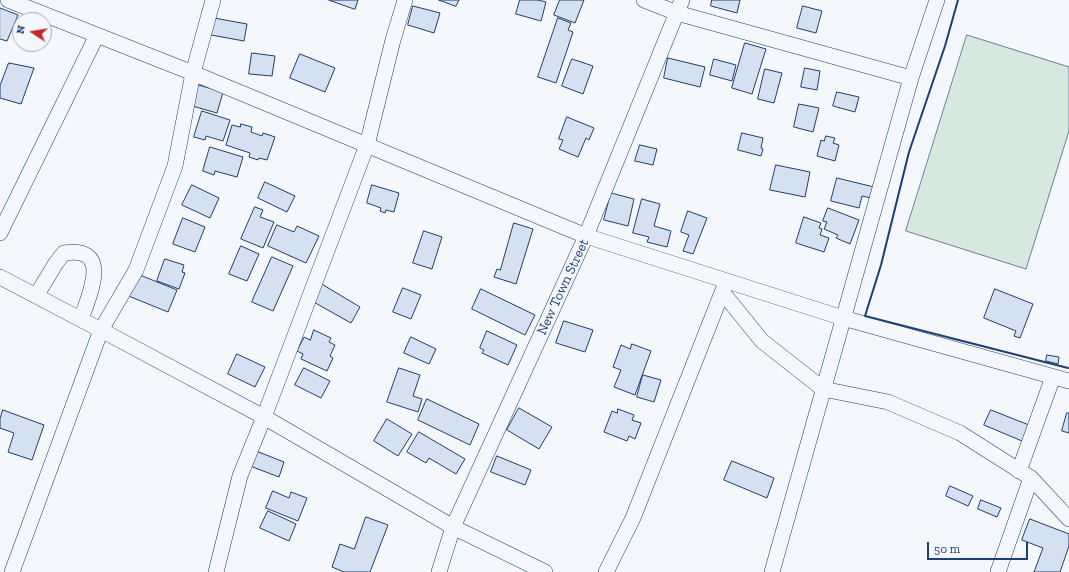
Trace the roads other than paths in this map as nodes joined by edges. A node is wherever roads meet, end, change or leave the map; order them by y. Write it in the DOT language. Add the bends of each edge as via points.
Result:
graph roads {
  1 [pos="8,0"];
  2 [pos="213,0"];
  3 [pos="405,0"];
  4 [pos="644,0"];
  5 [pos="937,0"];
  6 [pos="679,6"];
  7 [pos="97,35"];
  8 [pos="193,73"];
  9 [pos="911,78"];
  10 [pos="367,145"];
  11 [pos="0,234"];
  12 [pos="586,236"];
  13 [pos="0,277"];
  14 [pos="724,286"];
  15 [pos="36,296"];
  16 [pos="843,318"];
  17 [pos="81,320"];
  18 [pos="102,330"];
  19 [pos="1053,377"];
  20 [pos="1069,381"];
  21 [pos="823,390"];
  22 [pos="264,418"];
  23 [pos="1025,475"];
  24 [pos="1069,519"];
  25 [pos="453,527"];
  26 [pos="12,572"];
  27 [pos="216,572"];
  28 [pos="439,572"];
  29 [pos="545,572"];
  30 [pos="606,572"];
  31 [pos="772,572"];
  32 [pos="998,572"];
  1 -- 7 [label="street"];
  2 -- 8 [label="street"];
  3 -- 10 [label="street"];
  4 -- 6 [label="street"];
  5 -- 9 [label="street"];
  6 -- 9 [label="street"];
  6 -- 12 [label="street, New Town Street"];
  7 -- 8 [label="street"];
  7 -- 11 [label="street"];
  8 -- 10 [label="street"];
  8 -- 18 [label="street" via="175,166 136,270"];
  9 -- 16 [label="street"];
  10 -- 12 [label="street"];
  10 -- 22 [label="street"];
  12 -- 14 [label="street"];
  12 -- 25 [label="street, New Town Street"];
  13 -- 15 [label="street"];
  14 -- 16 [label="street"];
  14 -- 21 [label="street" via="762,341"];
  14 -- 30 [label="street" via="633,518"];
  15 -- 17 [label="street"];
  15 -- 17 [label="street" via="64,253 84,254 91,260 94,282"];
  16 -- 19 [label="street"];
  16 -- 21 [label="street"];
  17 -- 18 [label="street"];
  18 -- 22 [label="street"];
  18 -- 26 [label="street"];
  19 -- 20 [label="street"];
  19 -- 23 [label="street"];
  21 -- 23 [label="street" via="888,402 960,433"];
  21 -- 31 [label="street"];
  22 -- 25 [label="street"];
  22 -- 27 [label="street" via="240,476"];
  23 -- 24 [label="street"];
  23 -- 32 [label="street"];
  25 -- 28 [label="street, New Town Street"];
  25 -- 29 [label="street"];
}
